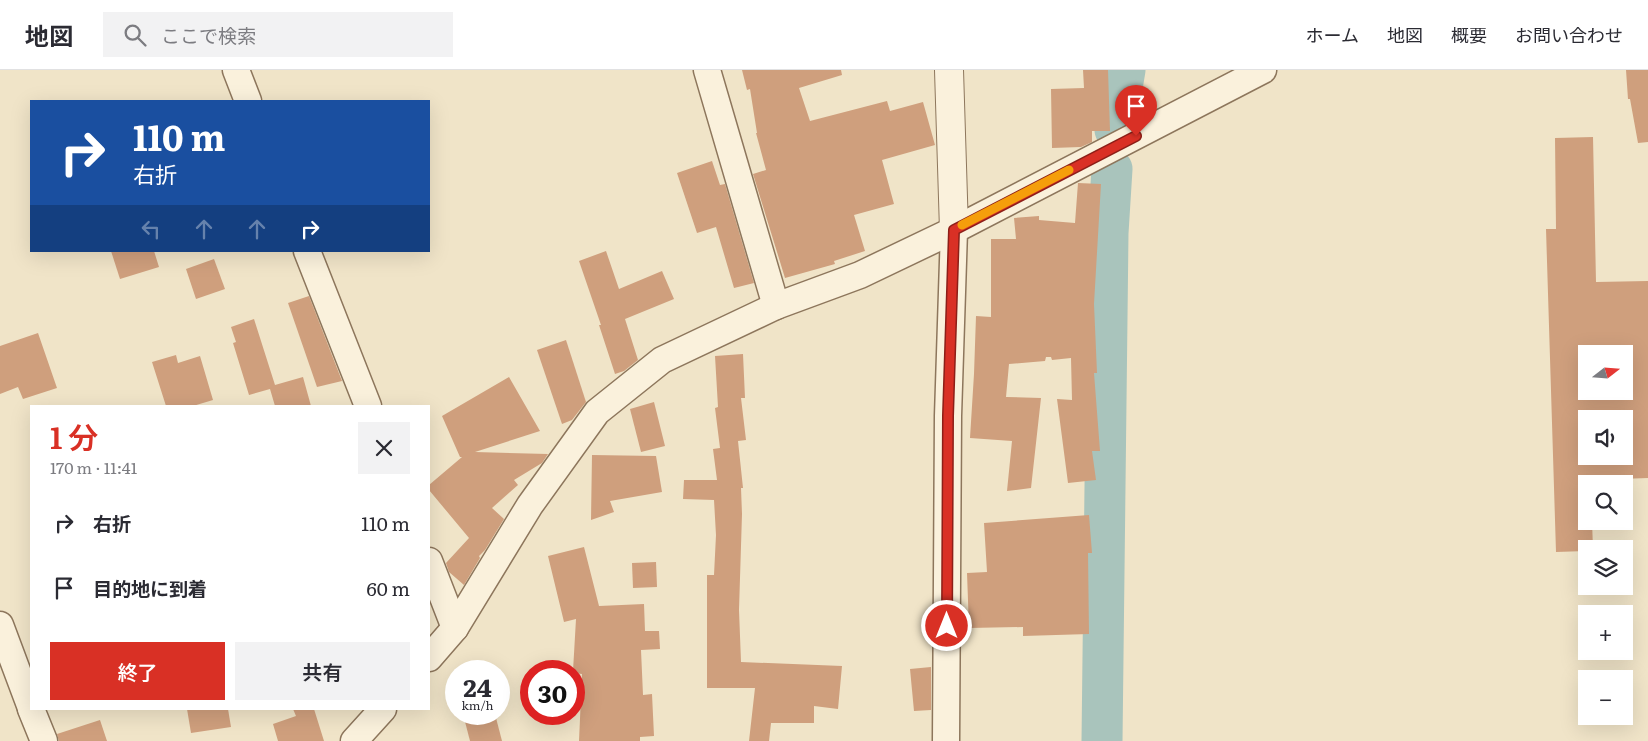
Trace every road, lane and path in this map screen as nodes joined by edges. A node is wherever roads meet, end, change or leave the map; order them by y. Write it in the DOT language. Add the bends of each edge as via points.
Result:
graph roads {
  1 [pos="236,70"];
  2 [pos="707,70"];
  3 [pos="949,70"];
  4 [pos="1263,70"];
  5 [pos="248,100"];
  6 [pos="954,230"];
  7 [pos="307,252"];
  8 [pos="776,306"];
  9 [pos="368,405"];
  10 [pos="430,564"];
  11 [pos="0,625"];
  12 [pos="455,628"];
  13 [pos="430,657"];
  14 [pos="30,706"];
  15 [pos="31,710"];
  16 [pos="382,710"];
  17 [pos="44,741"];
  18 [pos="354,741"];
  19 [pos="946,741"];
  1 -- 5 [label="street"];
  2 -- 8 [label="street"];
  3 -- 6 [label="street"];
  4 -- 6 [label="street"];
  6 -- 8 [label="street" via="860,275"];
  6 -- 19 [label="street" via="948,416"];
  7 -- 9 [label="street"];
  8 -- 12 [label="street" via="662,360 597,412 530,505"];
  10 -- 12 [label="street"];
  11 -- 14 [label="street"];
  12 -- 13 [label="street"];
  15 -- 17 [label="street"];
  16 -- 18 [label="street"];
}
